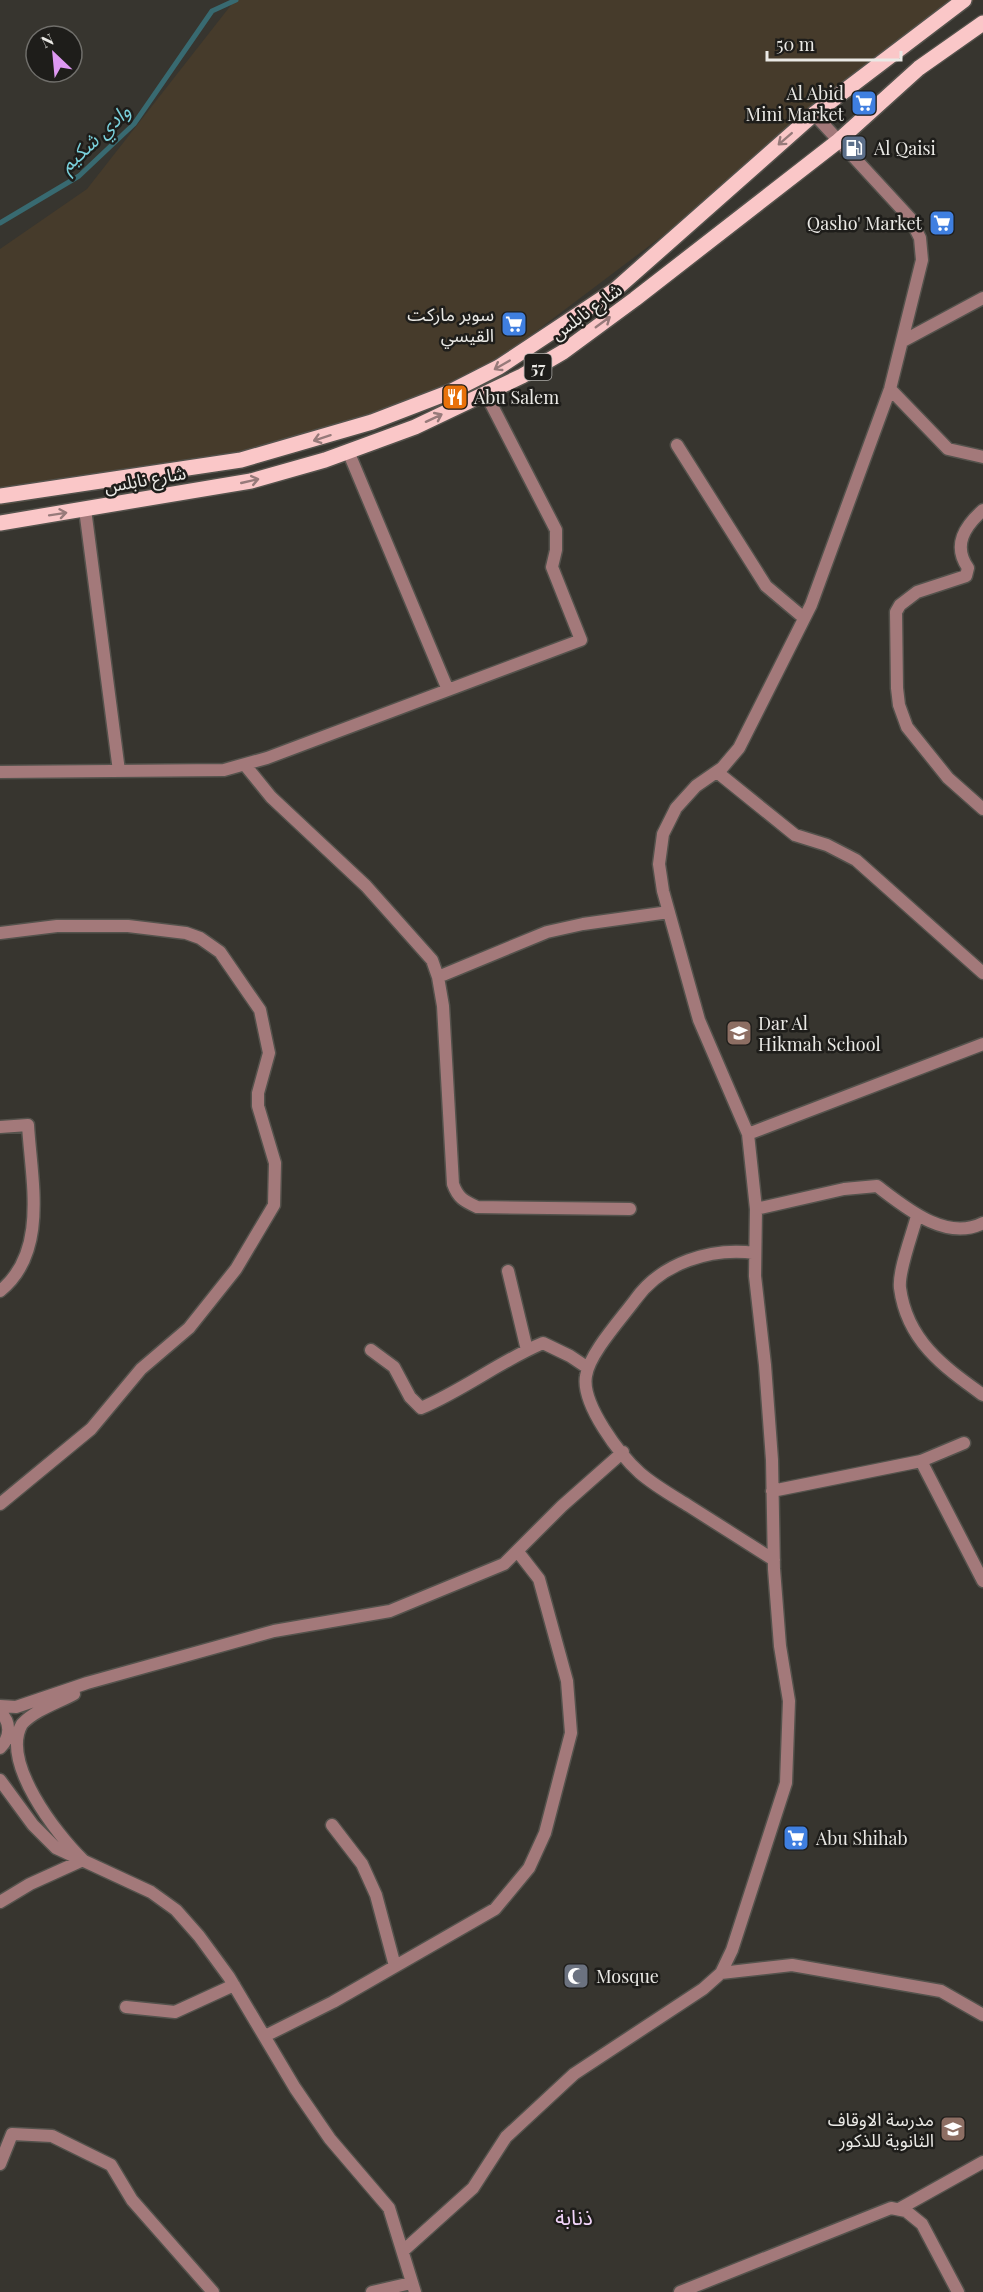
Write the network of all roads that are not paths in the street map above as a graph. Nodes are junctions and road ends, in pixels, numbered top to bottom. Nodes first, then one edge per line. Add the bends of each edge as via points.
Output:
1 (963, 0) edge
2 (983, 23) edge
3 (814, 114) junction
4 (837, 142) junction
5 (983, 298) edge
6 (903, 341) junction
7 (890, 389) junction
8 (486, 394) junction
9 (677, 445) dead end
10 (348, 451) junction
11 (983, 457) edge
12 (0, 496) edge
13 (85, 509) junction
14 (983, 510) edge
15 (0, 523) edge
16 (804, 618) junction
17 (448, 690) junction
18 (245, 765) junction
19 (119, 771) junction
20 (0, 772) edge
21 (717, 772) junction
22 (983, 809) edge
23 (669, 912) junction
24 (0, 933) edge
25 (983, 973) edge
26 (438, 977) junction
27 (983, 1044) edge
28 (0, 1126) edge
29 (748, 1134) junction
30 (630, 1209) dead end
31 (756, 1209) junction
32 (917, 1216) junction
33 (983, 1223) edge
34 (755, 1253) junction
35 (508, 1271) dead end
36 (0, 1291) edge
37 (371, 1350) dead end
38 (527, 1350) junction
39 (588, 1368) junction
40 (983, 1395) edge
41 (964, 1443) dead end
42 (623, 1452) junction
43 (921, 1461) junction
44 (772, 1491) junction
45 (0, 1504) edge
46 (518, 1552) junction
47 (774, 1560) junction
48 (983, 1581) edge
49 (111, 1676) junction
50 (0, 1706) edge
51 (0, 1712) edge
52 (0, 1748) edge
53 (0, 1780) edge
54 (332, 1825) dead end
55 (83, 1860) junction
56 (0, 1902) edge
57 (395, 1966) junction
58 (721, 1972) junction
59 (234, 1985) junction
60 (126, 2007) dead end
61 (983, 2015) edge
62 (265, 2036) junction
63 (6, 2136) edge
64 (983, 2162) edge
65 (0, 2164) edge
66 (899, 2209) junction
67 (402, 2250) junction
68 (413, 2287) edge
69 (213, 2292) edge
70 (372, 2292) edge
71 (680, 2292) edge
72 (957, 2292) edge

1 - 3 main road, شارع نابلس / 57
2 - 4 main road, شارع نابلس / 57 via 919,68
3 - 4 street
3 -> 12 main road, شارع نابلس / 57 via 615,290 509,361 450,392 362,425 241,460
4 - 6 street via 905,212 920,238 922,260
8 -> 4 main road, شارع نابلس / 57 via 563,352
5 - 6 street
6 - 7 street
7 - 11 street via 948,449
7 - 16 street
10 -> 8 main road, شارع نابلس / 57 via 415,427
8 - 17 street via 556,530 552,567 581,640
9 - 16 street via 766,586
13 -> 10 main road, شارع نابلس / 57 via 251,481
10 - 17 street
15 -> 13 main road, شارع نابلس / 57
13 - 19 street
14 - 22 street via 969,522 959,547 968,568 966,576 917,592 906,598 896,612 897,688 903,719 948,778
16 - 21 street via 739,748
17 - 18 street
18 - 19 street via 224,770
18 - 26 street via 271,797 366,886 432,960
19 - 20 street
21 - 23 street via 685,796 663,834 659,864
21 - 25 street via 795,835 856,860
23 - 26 street via 547,932
23 - 29 street via 699,1020
24 - 45 street via 57,926 128,926 186,933 220,952 260,1010 269,1053 258,1106 274,1163 274,1205 236,1269 189,1328 141,1369 91,1429
26 - 30 street via 456,1194 477,1207
27 - 29 street
28 - 36 street via 28,1125 34,1231 26,1257
29 - 31 street
31 - 32 street via 844,1189 877,1186
31 - 34 street
32 - 33 street via 970,1230
32 - 40 street via 900,1287 911,1325 936,1360
34 - 39 street via 712,1254 654,1277
34 - 44 street
35 - 38 street
37 - 38 street via 393,1367 410,1397 422,1408
38 - 39 street via 543,1343
39 - 42 street via 586,1388 592,1408
41 - 43 street
42 - 46 street
42 - 47 street via 648,1479
43 - 44 street
43 - 48 street
44 - 47 street
46 - 49 street via 504,1564 390,1611 274,1631
46 - 57 street via 539,1579 567,1681 571,1733 545,1833 528,1868 495,1909
47 - 58 street via 780,1646 789,1701 786,1783 732,1950
49 - 50 street via 16,1707
49 - 55 street via 33,1716 14,1736 14,1752 25,1789 41,1815
51 - 52 street via 9,1731
53 - 55 street via 43,1836 56,1848
54 - 57 street via 362,1863 376,1895
55 - 56 street
55 - 59 street via 151,1892 176,1910
57 - 62 street
58 - 61 street via 792,1965 941,1991
58 - 67 street via 703,1989 574,2074 506,2137 473,2188
59 - 60 street via 175,2012
59 - 62 street
62 - 67 street via 330,2139 389,2208
63 - 65 street
63 - 69 street via 52,2136 111,2165 132,2200
64 - 66 street
66 - 71 street via 870,2214
66 - 72 street via 922,2224
67 - 68 street
68 - 70 street

